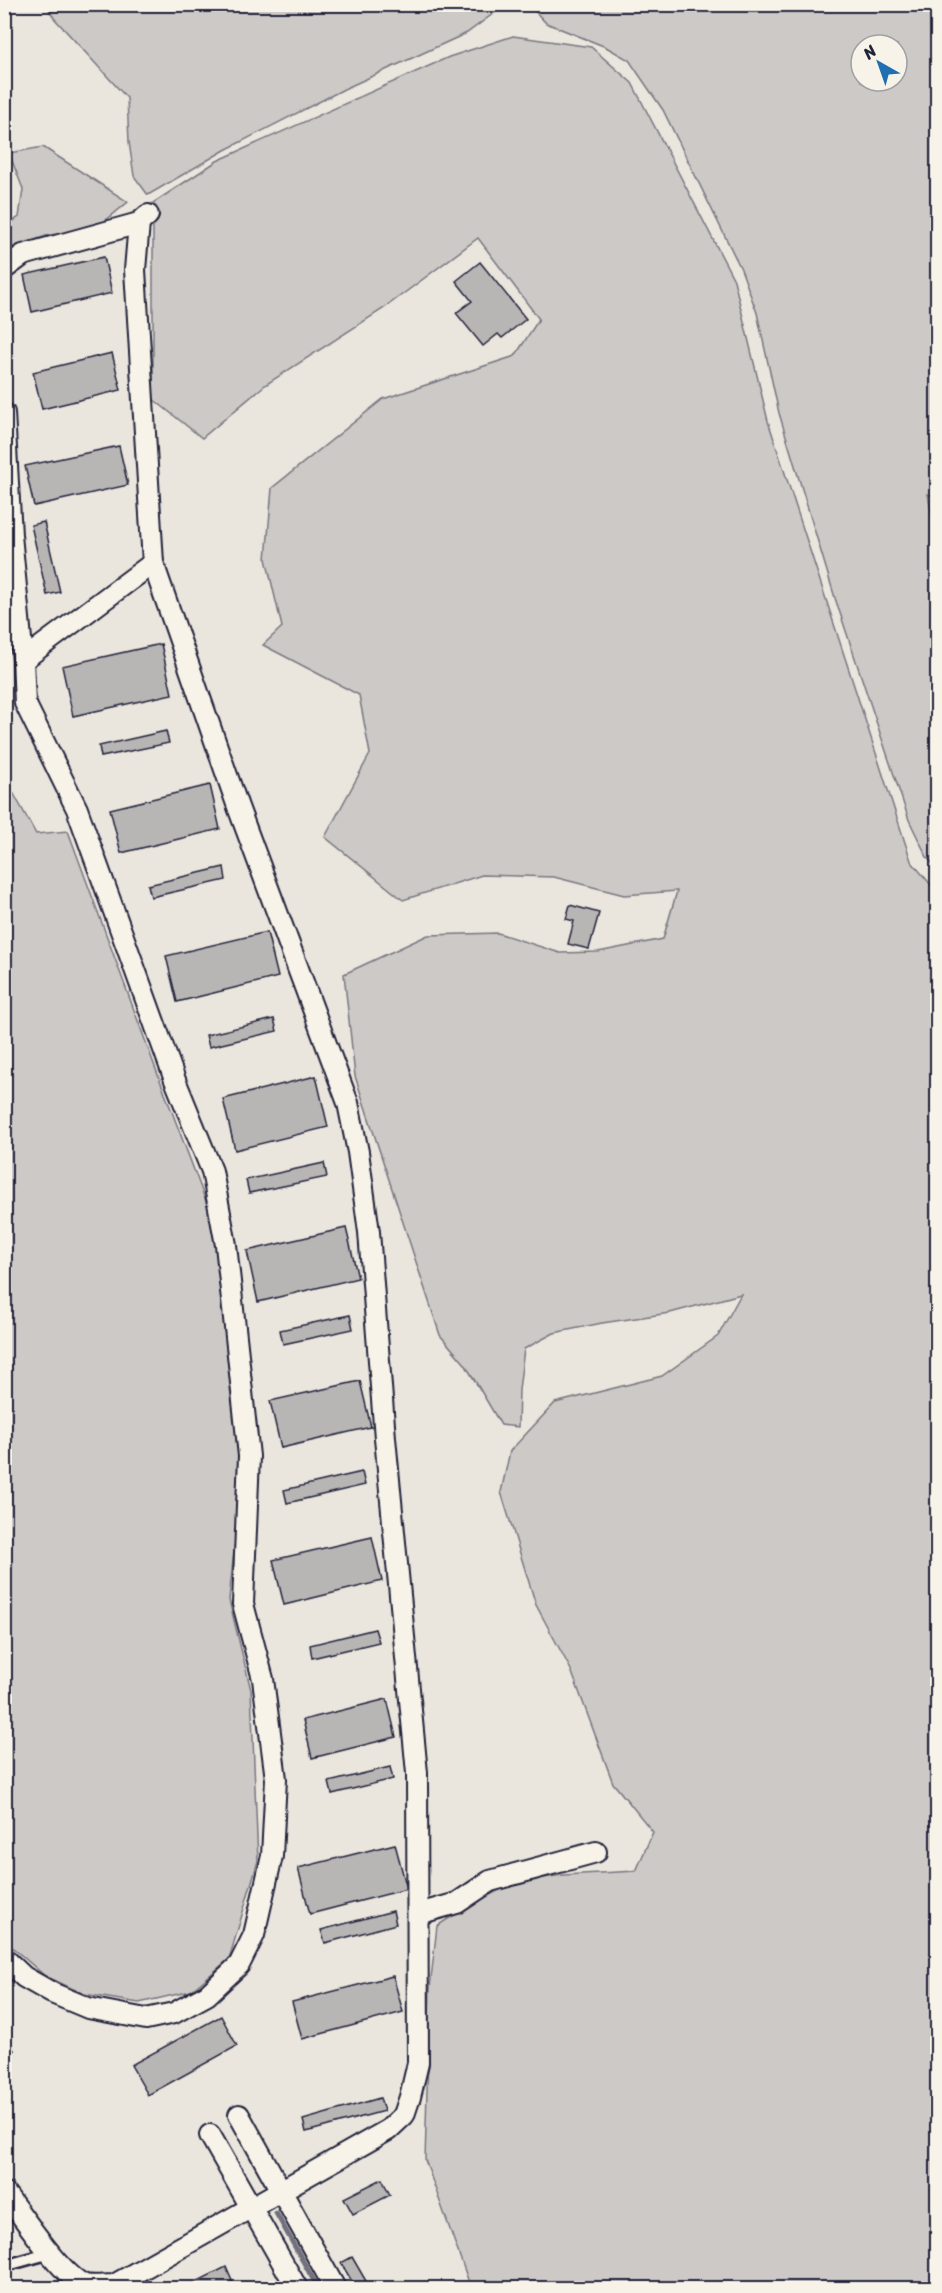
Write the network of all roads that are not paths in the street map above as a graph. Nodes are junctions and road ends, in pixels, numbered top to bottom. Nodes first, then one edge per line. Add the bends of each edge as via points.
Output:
1 (4, 269) edge
2 (4, 413) edge
3 (153, 563) junction
4 (23, 660) junction
5 (596, 1852) dead end
6 (418, 1914) junction
7 (4, 1958) edge
8 (239, 2115) dead end
9 (210, 2135) dead end
10 (280, 2190) junction
11 (4, 2192) edge
12 (251, 2206) junction
13 (51, 2253) junction
14 (4, 2266) edge
15 (297, 2289) edge
16 (335, 2289) edge

1 - 3 street via 23,255 143,219 135,270
2 - 4 street
3 - 4 street
3 - 6 street via 348,1103 358,1152 369,1232 417,1773
4 - 7 street via 25,703 77,808 212,1171 226,1245 249,1456 243,1604 263,1679 276,1779 272,1856 254,1935 239,1965 207,1995 174,2013 146,2019 88,2008 52,1993 24,1977
5 - 6 street via 490,1881 457,1903
6 - 10 street via 418,2063 404,2115 388,2130
8 - 10 street
9 - 12 street
10 - 12 street
10 - 16 street
11 - 13 street
12 - 13 street via 114,2284 86,2285 70,2275
12 - 15 street
13 - 14 lane

